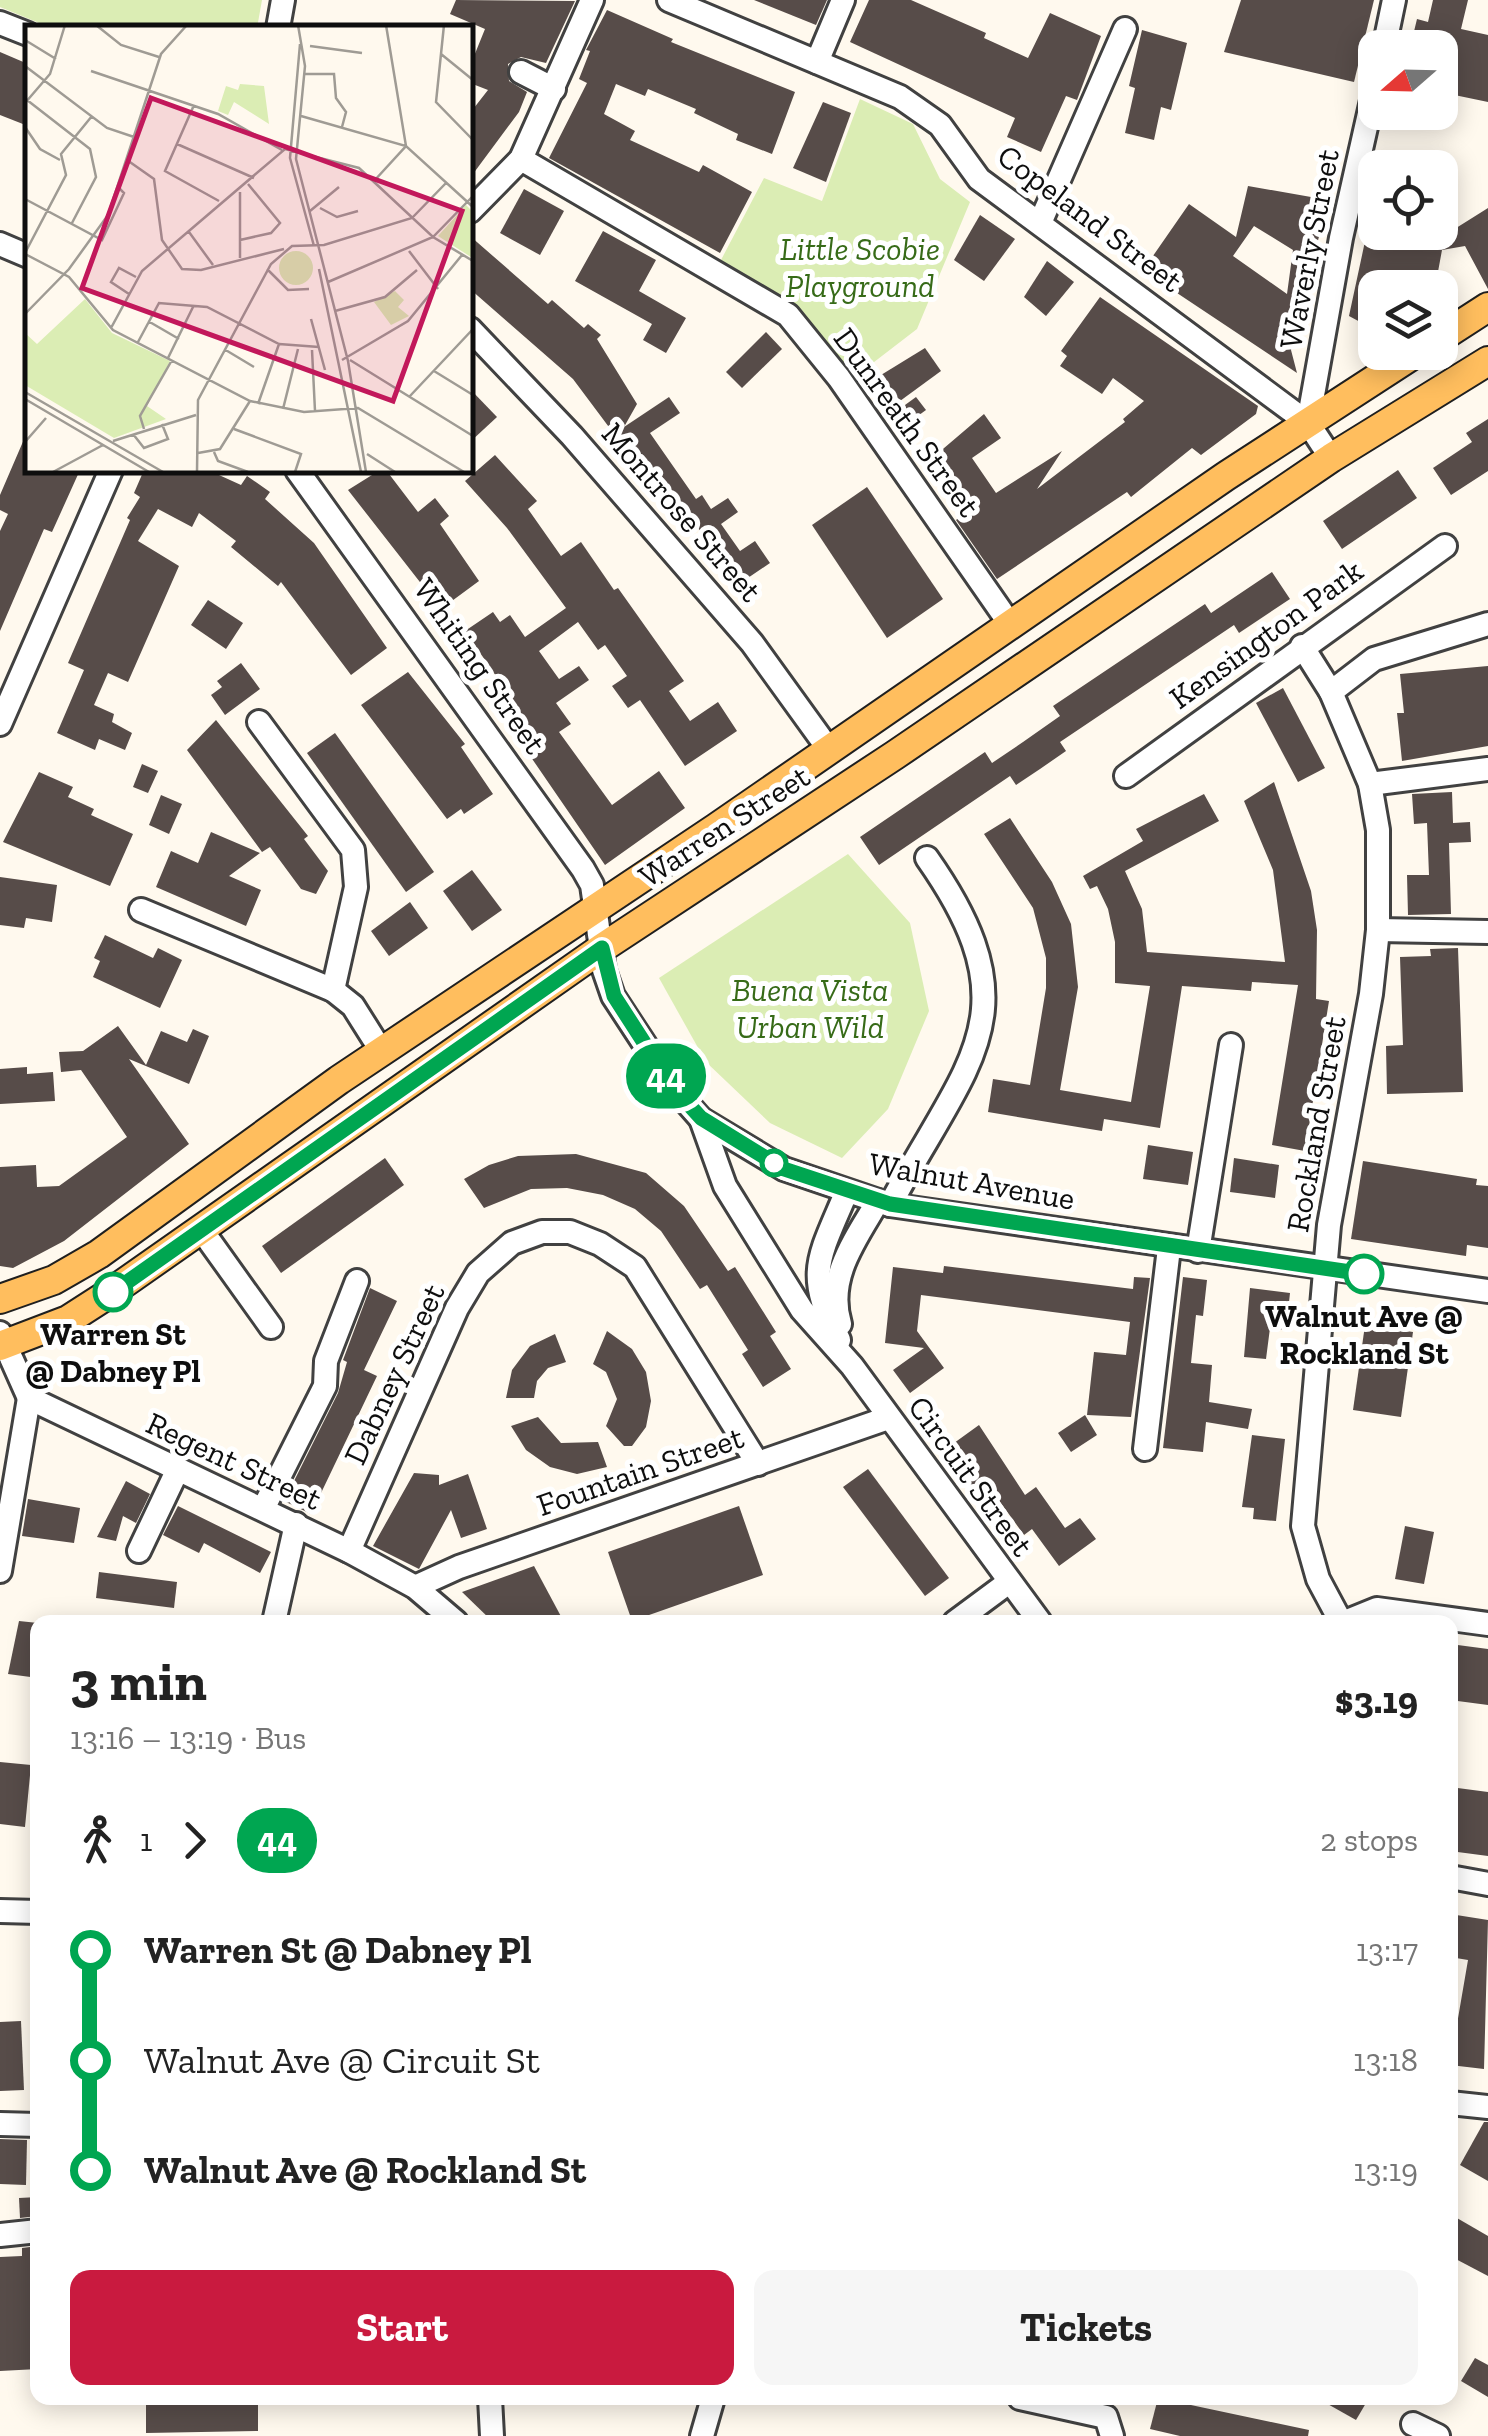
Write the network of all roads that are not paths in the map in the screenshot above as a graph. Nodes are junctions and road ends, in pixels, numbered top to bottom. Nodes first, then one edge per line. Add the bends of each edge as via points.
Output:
1 (283, 0) edge
2 (592, 0) edge
3 (669, 0) edge
4 (843, 0) edge
5 (1394, 0) edge
6 (0, 23) edge
7 (279, 25) edge
8 (1125, 29) dead end
9 (1388, 30) edge
10 (25, 33) edge
11 (817, 62) junction
12 (521, 72) dead end
13 (554, 89) junction
14 (1366, 130) edge
15 (522, 159) junction
16 (472, 209) edge
17 (1040, 222) junction
18 (0, 244) edge
19 (25, 255) edge
20 (1488, 307) edge
21 (1458, 326) edge
22 (472, 331) edge
23 (1488, 361) edge
24 (1389, 370) edge
25 (1308, 423) junction
26 (1331, 458) junction
27 (109, 472) edge
28 (298, 472) edge
29 (1445, 546) dead end
30 (1010, 624) junction
31 (1488, 624) edge
32 (1302, 646) junction
33 (7, 684) edge
34 (1330, 692) junction
35 (259, 722) dead end
36 (0, 724) edge
37 (830, 751) junction
38 (1488, 770) edge
39 (1126, 776) dead end
40 (1370, 784) junction
41 (927, 858) dead end
42 (596, 907) junction
43 (141, 910) dead end
44 (1378, 930) junction
45 (1488, 932) edge
46 (602, 948) junction
47 (333, 990) junction
48 (1230, 1045) dead end
49 (382, 1052) junction
50 (701, 1118) junction
51 (846, 1193) junction
52 (884, 1203) junction
53 (203, 1232) junction
54 (1169, 1248) junction
55 (1198, 1251) junction
56 (1326, 1270) junction
57 (358, 1281) dead end
58 (1488, 1291) edge
59 (0, 1300) edge
60 (271, 1327) dead end
61 (2, 1341) edge
62 (852, 1366) junction
63 (29, 1398) junction
64 (888, 1418) junction
65 (1145, 1450) dead end
66 (758, 1464) junction
67 (178, 1469) junction
68 (263, 1509) junction
69 (296, 1524) junction
70 (139, 1551) dead end
71 (349, 1552) junction
72 (0, 1572) edge
73 (1009, 1582) junction
74 (414, 1587) junction
75 (276, 1615) edge
76 (448, 1615) edge
77 (964, 1615) edge
78 (1035, 1615) edge
79 (1339, 1615) edge
80 (1363, 1615) edge
81 (1417, 1615) edge
82 (1458, 1620) edge
83 (1488, 1624) edge
84 (1458, 1878) edge
85 (1488, 1884) edge
86 (0, 1911) edge
87 (30, 1912) edge
88 (1458, 2104) edge
89 (1488, 2107) edge
90 (0, 2124) edge
91 (30, 2125) edge
92 (30, 2232) edge
93 (0, 2235) edge
94 (490, 2405) edge
95 (710, 2405) edge
96 (1053, 2405) edge
97 (1414, 2424) dead end
98 (492, 2436) edge
99 (702, 2436) edge
100 (1112, 2436) edge
101 (1438, 2436) edge

1 - 7 street
2 - 13 street
3 - 11 street, Copeland Street
4 - 11 street
5 - 9 street
6 - 10 street
8 - 17 street
11 - 17 street, Copeland Street via 900,97 940,124 978,179
12 - 13 street
13 - 15 street
14 - 25 street, Waverly Street
15 - 16 street
15 - 30 street, Dunreath Street via 788,315
17 - 25 street, Copeland Street
18 - 19 street
20 - 21 main road
22 - 37 street, Montrose Street via 752,643
23 - 26 main road, Warren Street
24 - 25 main road, Warren Street
25 - 26 street, Copeland Street
25 - 30 main road, Warren Street
26 - 46 main road, Warren Street
27 - 33 street
28 - 42 street, Whiting Street via 583,869
29 - 32 street, Kensington Park
30 - 37 main road, Warren Street
31 - 34 street via 1374,658
32 - 34 street, Rockland Street
32 - 39 street, Kensington Park
33 - 36 street
34 - 40 street, Rockland Street
35 - 47 street via 353,850 356,887
37 - 42 main road, Warren Street
38 - 40 street
40 - 44 street, Rockland Street via 1378,830
41 - 52 street, Circuit Street via 972,932 986,1003 980,1040
42 - 46 street, Walnut Avenue
42 - 49 main road, Warren Street
43 - 47 street
44 - 45 street
44 - 56 street, Rockland Street
46 - 50 street, Walnut Avenue via 614,996 672,1086
46 - 53 main road, Warren Street
47 - 49 street via 353,1006
48 - 55 street
49 - 59 main road, Warren Street via 99,1254
50 - 51 street, Walnut Avenue via 784,1169
50 - 62 street, Circuit Street via 725,1186 802,1310
51 - 52 street, Walnut Avenue
51 - 62 street, Circuit Street via 822,1254 818,1298
52 - 54 street, Walnut Avenue
52 - 62 street, Circuit Street via 837,1280 834,1305
53 - 60 street
53 - 61 main road, Warren Street via 68,1320
54 - 55 street, Walnut Avenue
54 - 65 street
55 - 56 street, Walnut Avenue
56 - 58 street, Walnut Avenue
56 - 79 street, Rockland Street via 1304,1526 1318,1579
57 - 68 street via 326,1362 325,1386
61 - 63 street
62 - 64 street, Circuit Street
63 - 67 street, Regent Street
63 - 72 street
64 - 66 street, Fountain Street
64 - 73 street, Circuit Street
66 - 71 street, Dabney Street via 635,1267 570,1232 542,1232 512,1243 478,1273
66 - 74 street, Fountain Street
67 - 68 street, Regent Street
67 - 70 street
68 - 69 street, Regent Street
69 - 71 street, Regent Street
69 - 75 street
71 - 74 street, Regent Street
73 - 77 street
73 - 78 street, Circuit Street
74 - 76 street, Regent Street
80 - 81 street
82 - 83 street
84 - 85 street
86 - 87 street
88 - 89 street
90 - 91 street
92 - 93 street
94 - 98 street
95 - 99 street
96 - 100 street via 1106,2416
97 - 101 street

